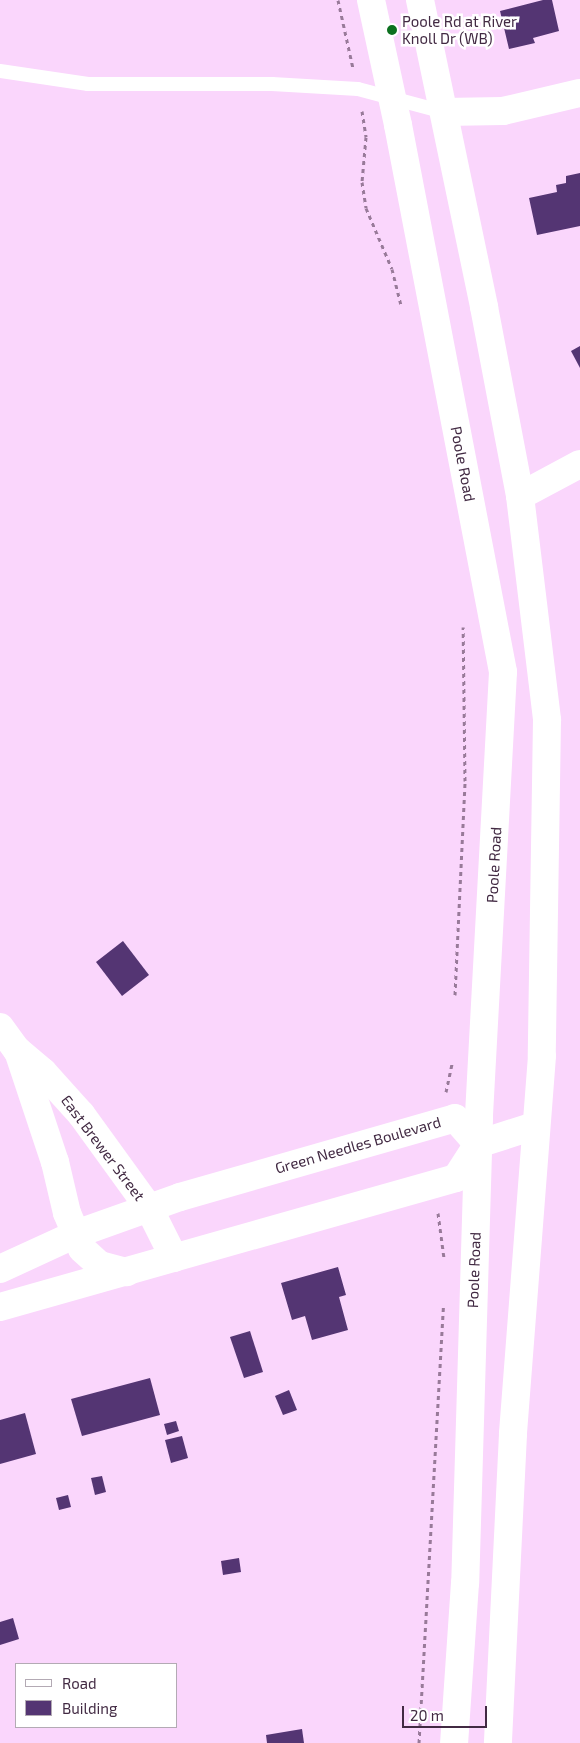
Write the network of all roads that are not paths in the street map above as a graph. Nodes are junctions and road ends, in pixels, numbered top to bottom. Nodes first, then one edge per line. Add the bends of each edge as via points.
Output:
1 (371, 0) edge
2 (420, 0) edge
3 (0, 71) edge
4 (580, 93) edge
5 (392, 100) junction
6 (444, 112) junction
7 (580, 464) edge
8 (520, 496) junction
9 (0, 1028) edge
10 (17, 1050) junction
11 (534, 1126) junction
12 (478, 1144) junction
13 (149, 1208) junction
14 (76, 1234) junction
15 (174, 1258) junction
16 (0, 1269) edge
17 (127, 1272) junction
18 (0, 1307) edge
19 (454, 1743) edge
20 (498, 1743) edge

1 - 5 main road, Poole Road
2 - 6 main road
3 - 5 lane via 88,84 272,84 358,89
4 - 6 main road via 502,111
5 - 6 lane
5 - 12 main road, Poole Road via 503,672
6 - 8 main road
7 - 8 main road
8 - 11 main road via 547,720 544,996
9 - 10 main road, East Brewer Street
10 - 13 main road, East Brewer Street via 43,1072 81,1114
10 - 14 main road, East Brewer Street
11 - 12 main road
11 - 20 main road via 513,1434
12 - 13 main road, Green Needles Boulevard via 456,1118
12 - 15 main road via 456,1178
12 - 19 main road, Poole Road via 465,1584
13 - 14 main road, Green Needles Boulevard
13 - 15 main road, East Brewer Street
14 - 16 main road, Green Needles Boulevard
14 - 17 main road, East Brewer Street via 82,1249 100,1265
15 - 17 main road
17 - 18 main road

